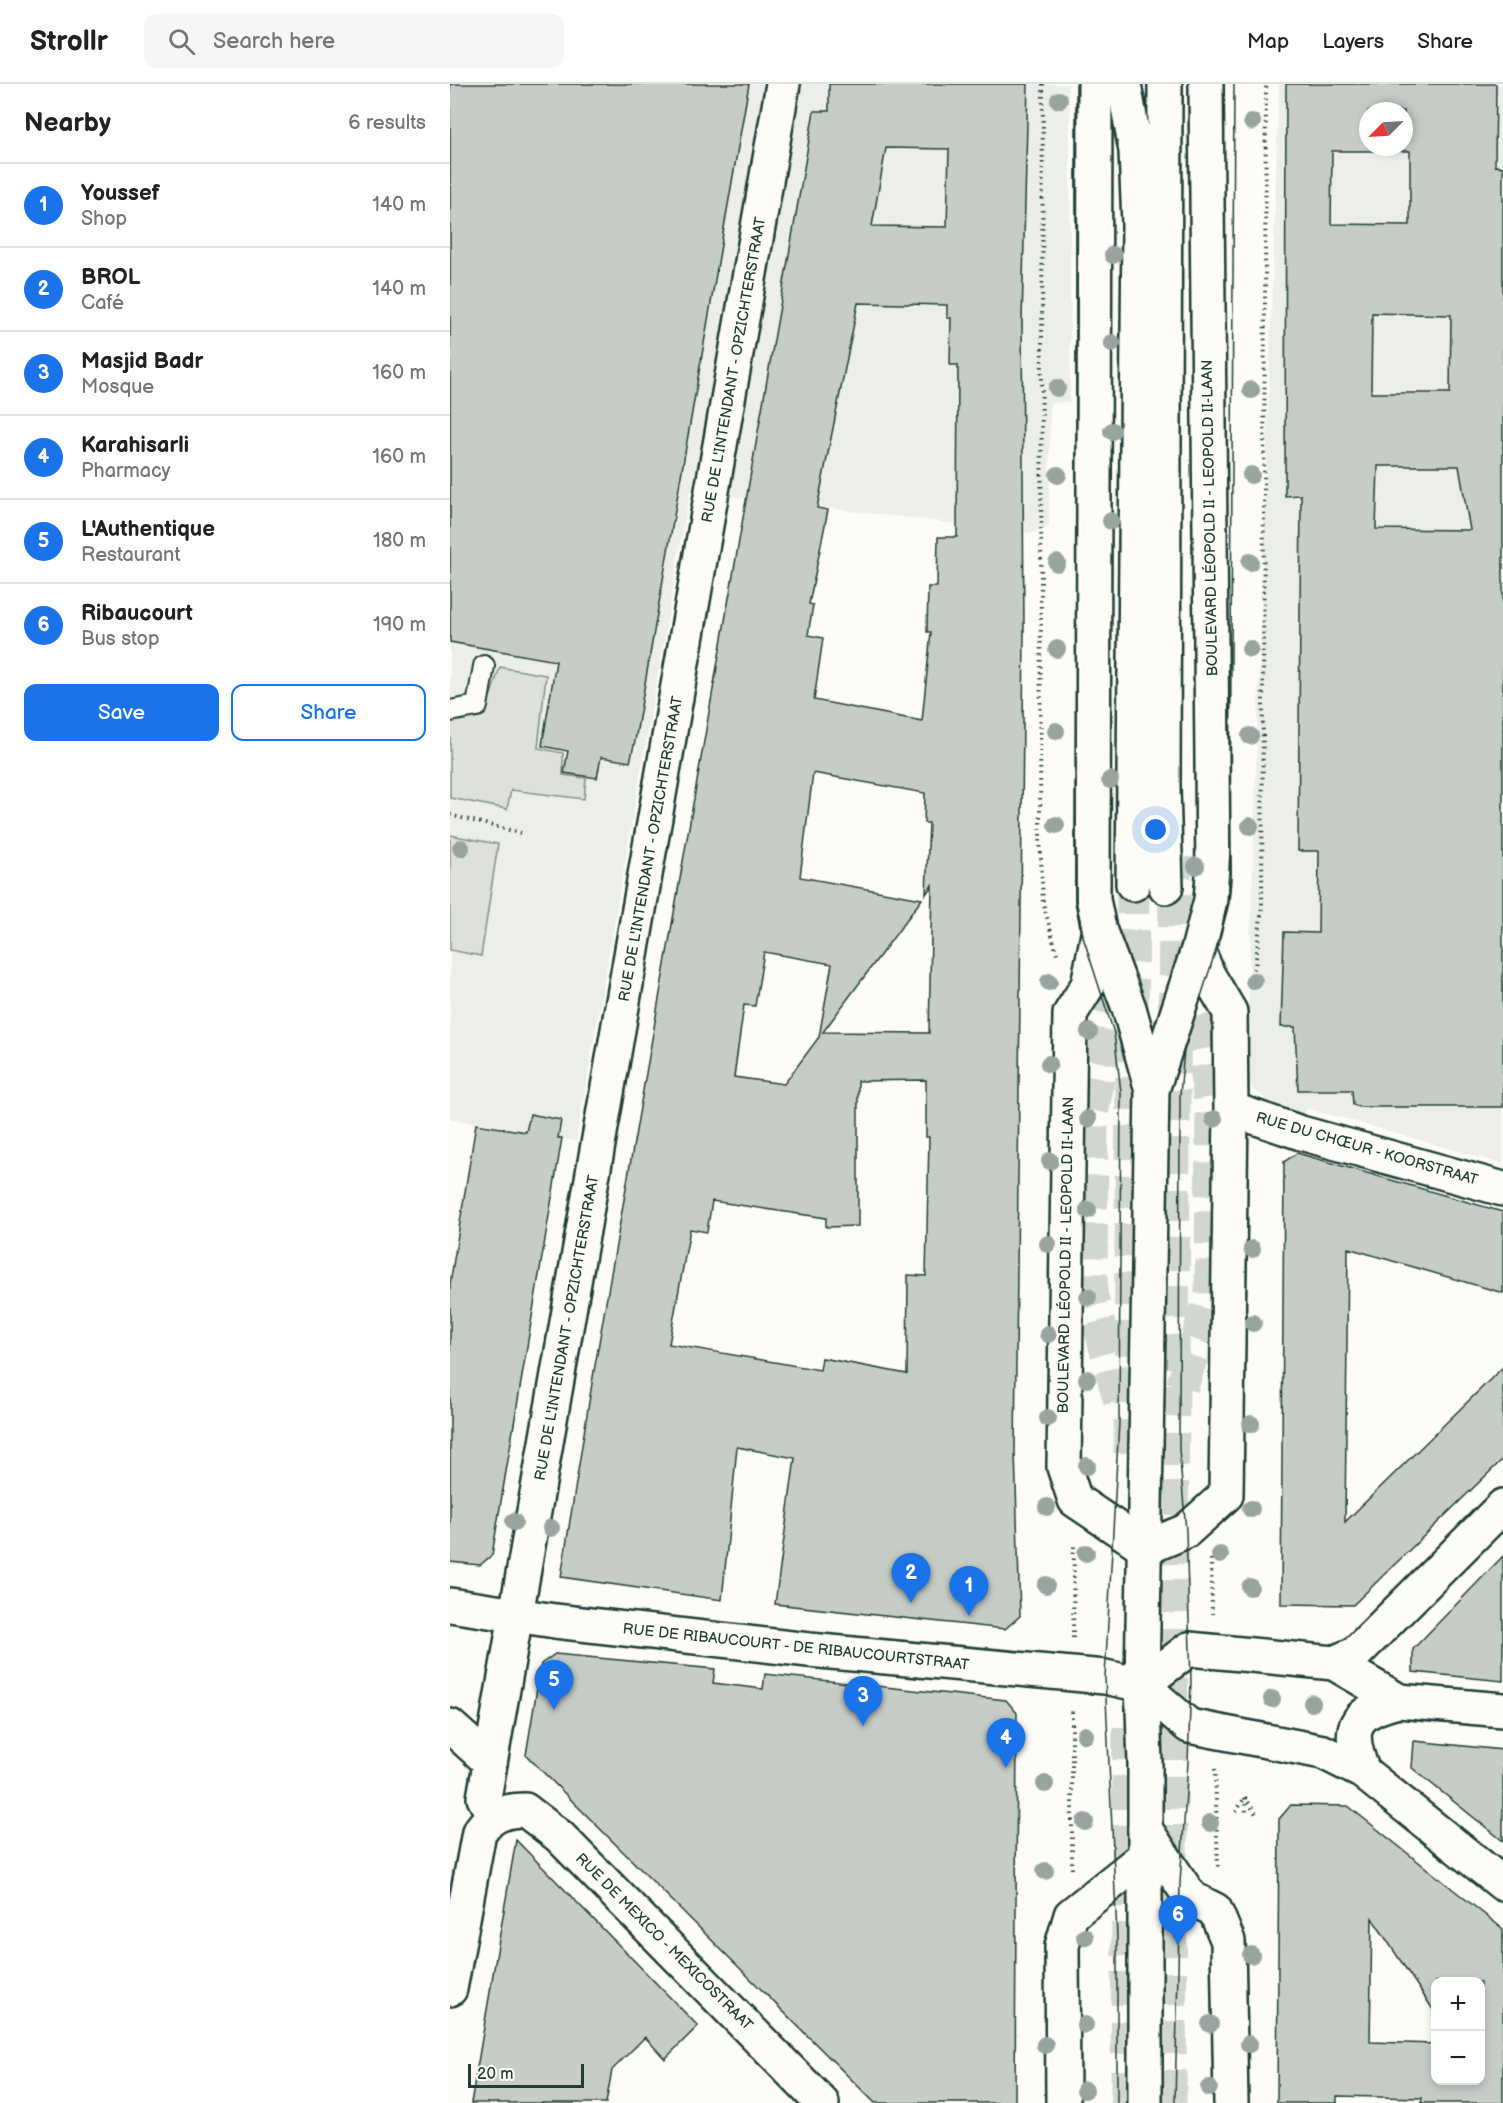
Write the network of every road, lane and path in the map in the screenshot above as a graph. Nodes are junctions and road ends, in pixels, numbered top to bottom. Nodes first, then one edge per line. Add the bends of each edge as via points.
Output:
1 (783, 84) edge
2 (1043, 84) edge
3 (1095, 84) edge
4 (1124, 84) edge
5 (1165, 84) edge
6 (1206, 84) edge
7 (1266, 84) edge
8 (484, 666) dead end
9 (450, 711) edge
10 (450, 815) edge
11 (521, 833) dead end
12 (1133, 884) tunnel mouth
13 (1166, 887) tunnel mouth
14 (1099, 929) junction
15 (1198, 950) junction
16 (1058, 957) dead end
17 (1230, 1012) junction
18 (1152, 1090) junction
19 (1231, 1109) junction
20 (1503, 1189) edge
21 (1503, 1506) edge
22 (1146, 1548) junction
23 (450, 1605) edge
24 (516, 1614) junction
25 (1334, 1663) junction
26 (1142, 1685) junction
27 (1400, 1701) junction
28 (1503, 1710) edge
29 (450, 1726) edge
30 (490, 1762) junction
31 (1363, 1773) junction
32 (1245, 1797) junction
33 (1236, 1812) dead end
34 (1246, 1812) dead end
35 (1256, 1814) dead end
36 (494, 1816) junction
37 (1145, 1842) junction
38 (1503, 1884) edge
39 (450, 1989) edge
40 (822, 2103) edge
41 (1064, 2103) edge
42 (1145, 2103) edge
43 (1231, 2103) edge

1 - 24 main road, RUE DE L'INTENDANT - OPZICHTERSTRAAT
2 - 16 path via 1040,836 1043,903
3 - 14 main road, BOULEVARD LÉOPOLD II - LEOPOLD II-LAAN via 1093,899
4 - 12 main road via 1136,151 1139,224
5 - 13 main road
6 - 15 main road, BOULEVARD LÉOPOLD II - LEOPOLD II-LAAN via 1213,876
7 - 17 path via 1262,907 1255,967
8 - 9 lane via 477,706
10 - 11 path
14 - 18 main road, BOULEVARD LÉOPOLD II - LEOPOLD II-LAAN via 1129,1008
14 - 22 main road, BOULEVARD LÉOPOLD II - LEOPOLD II-LAAN via 1088,985 1070,1014 1064,1467 1075,1500
15 - 17 main road
15 - 18 main road, BOULEVARD LÉOPOLD II - LEOPOLD II-LAAN
17 - 19 main road
18 - 22 main road, BOULEVARD LÉOPOLD II - LEOPOLD II-LAAN
19 - 20 main road, RUE DU CHŒUR - KOORSTRAAT via 1301,1133
19 - 22 main road via 1226,1495 1186,1531
21 - 25 main road via 1355,1654
22 - 26 main road, BOULEVARD LÉOPOLD II - LEOPOLD II-LAAN
23 - 24 main road, RUE DE RIBAUCOURT - DE RIBAUCOURTSTRAAT
24 - 26 main road, RUE DE RIBAUCOURT - DE RIBAUCOURTSTRAAT via 555,1622 809,1650 1072,1673
24 - 30 main road, RUE DE L'INTENDANT - OPZICHTERSTRAAT
25 - 26 main road via 1189,1649
25 - 27 main road
26 - 31 main road via 1189,1726 1323,1752
26 - 37 main road, BOULEVARD LÉOPOLD II - LEOPOLD II-LAAN
27 - 28 main road
27 - 31 main road via 1366,1711 1356,1723 1352,1736
29 - 30 main road
30 - 36 main road, RUE DE L'INTENDANT - OPZICHTERSTRAAT via 484,1798
31 - 38 main road
32 - 33 path
32 - 34 path
32 - 35 path
36 - 39 main road via 485,1822 475,1842
36 - 40 main road, RUE DE MEXICO - MEXICOSTRAAT via 525,1810 559,1836
37 - 41 main road via 1071,1915 1062,1946
37 - 42 main road, BOULEVARD LÉOPOLD II - LEOPOLD II-LAAN
37 - 43 main road via 1191,1898 1215,1910 1228,1941

